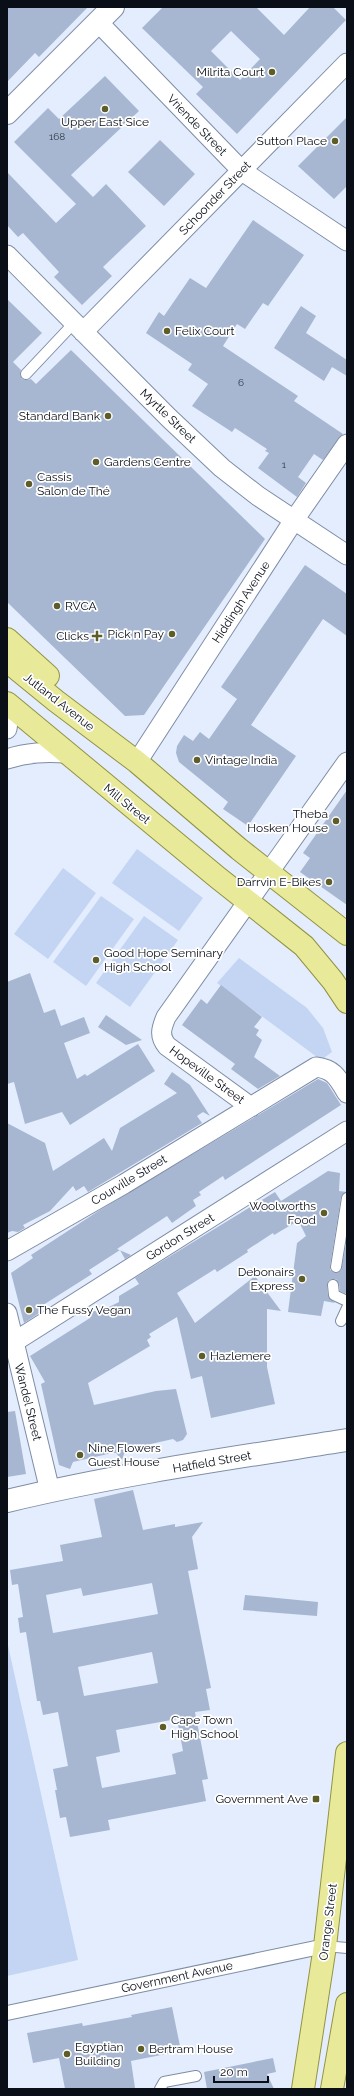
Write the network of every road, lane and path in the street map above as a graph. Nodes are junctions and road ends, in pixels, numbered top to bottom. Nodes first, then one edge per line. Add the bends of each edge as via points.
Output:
1 (113, 7) edge
2 (98, 22) junction
3 (347, 63) edge
4 (7, 113) edge
5 (242, 171) junction
6 (347, 241) edge
7 (7, 255) edge
8 (79, 328) junction
9 (26, 374) dead end
10 (347, 444) edge
11 (294, 520) junction
12 (347, 555) edge
13 (7, 639) edge
14 (7, 661) edge
15 (8, 704) edge
16 (7, 729) edge
17 (111, 742) junction
18 (67, 753) junction
19 (7, 759) edge
20 (137, 762) junction
21 (347, 762) edge
22 (269, 874) junction
23 (249, 902) junction
24 (347, 934) edge
25 (347, 1002) edge
26 (347, 1092) edge
27 (251, 1107) junction
28 (347, 1131) edge
29 (347, 1198) edge
30 (7, 1250) edge
31 (336, 1268) dead end
32 (333, 1285) dead end
33 (347, 1301) edge
34 (347, 1308) edge
35 (341, 1321) dead end
36 (9, 1327) edge
37 (347, 1440) edge
38 (50, 1491) junction
39 (7, 1501) edge
40 (347, 1753) edge
41 (344, 1806) edge
42 (325, 1946) junction
43 (347, 1948) edge
44 (347, 2004) edge
45 (7, 2013) edge
46 (196, 2076) dead end
47 (160, 2089) edge
48 (302, 2089) edge
49 (332, 2089) edge

1 - 2 street
2 - 4 street
2 - 5 street, Vriende Street
3 - 5 street, Schoonder Street
5 - 6 street, Vriende Street
5 - 8 street, Schoonder Street
7 - 8 street, Myrtle Street
8 - 9 lane
8 - 11 street, Myrtle Street via 222,468
10 - 11 street, Hiddingh Avenue
11 - 12 street, Myrtle Street
11 - 20 street, Hiddingh Avenue
13 - 17 main road via 66,692
14 - 17 main road, Jutland Avenue
15 - 16 street
15 - 18 main road, Mill Street
17 - 20 main road
18 - 19 street via 38,752
18 - 23 main road, Mill Street
20 - 22 main road
21 - 22 street, Hopeville Street
22 - 23 street, Hopeville Street
22 - 24 main road
23 - 25 main road, Mill Street via 304,946
23 - 27 street, Hopeville Street via 166,1017 160,1034 167,1046
26 - 27 street via 337,1076 327,1068 316,1067
27 - 30 street, Courville Street via 124,1184
28 - 36 street, Gordon Street
29 - 31 lane
32 - 33 lane via 334,1295
34 - 35 lane
36 - 38 street, Wandel Street
37 - 38 street, Hatfield Street
38 - 39 street, Hatfield Street
40 - 41 main road, Orange Street
41 - 42 main road, Orange Street
42 - 43 lane, Government Avenue
42 - 45 street, Government Avenue
42 - 48 main road, Orange Street
44 - 49 main road
46 - 47 lane via 164,2082

